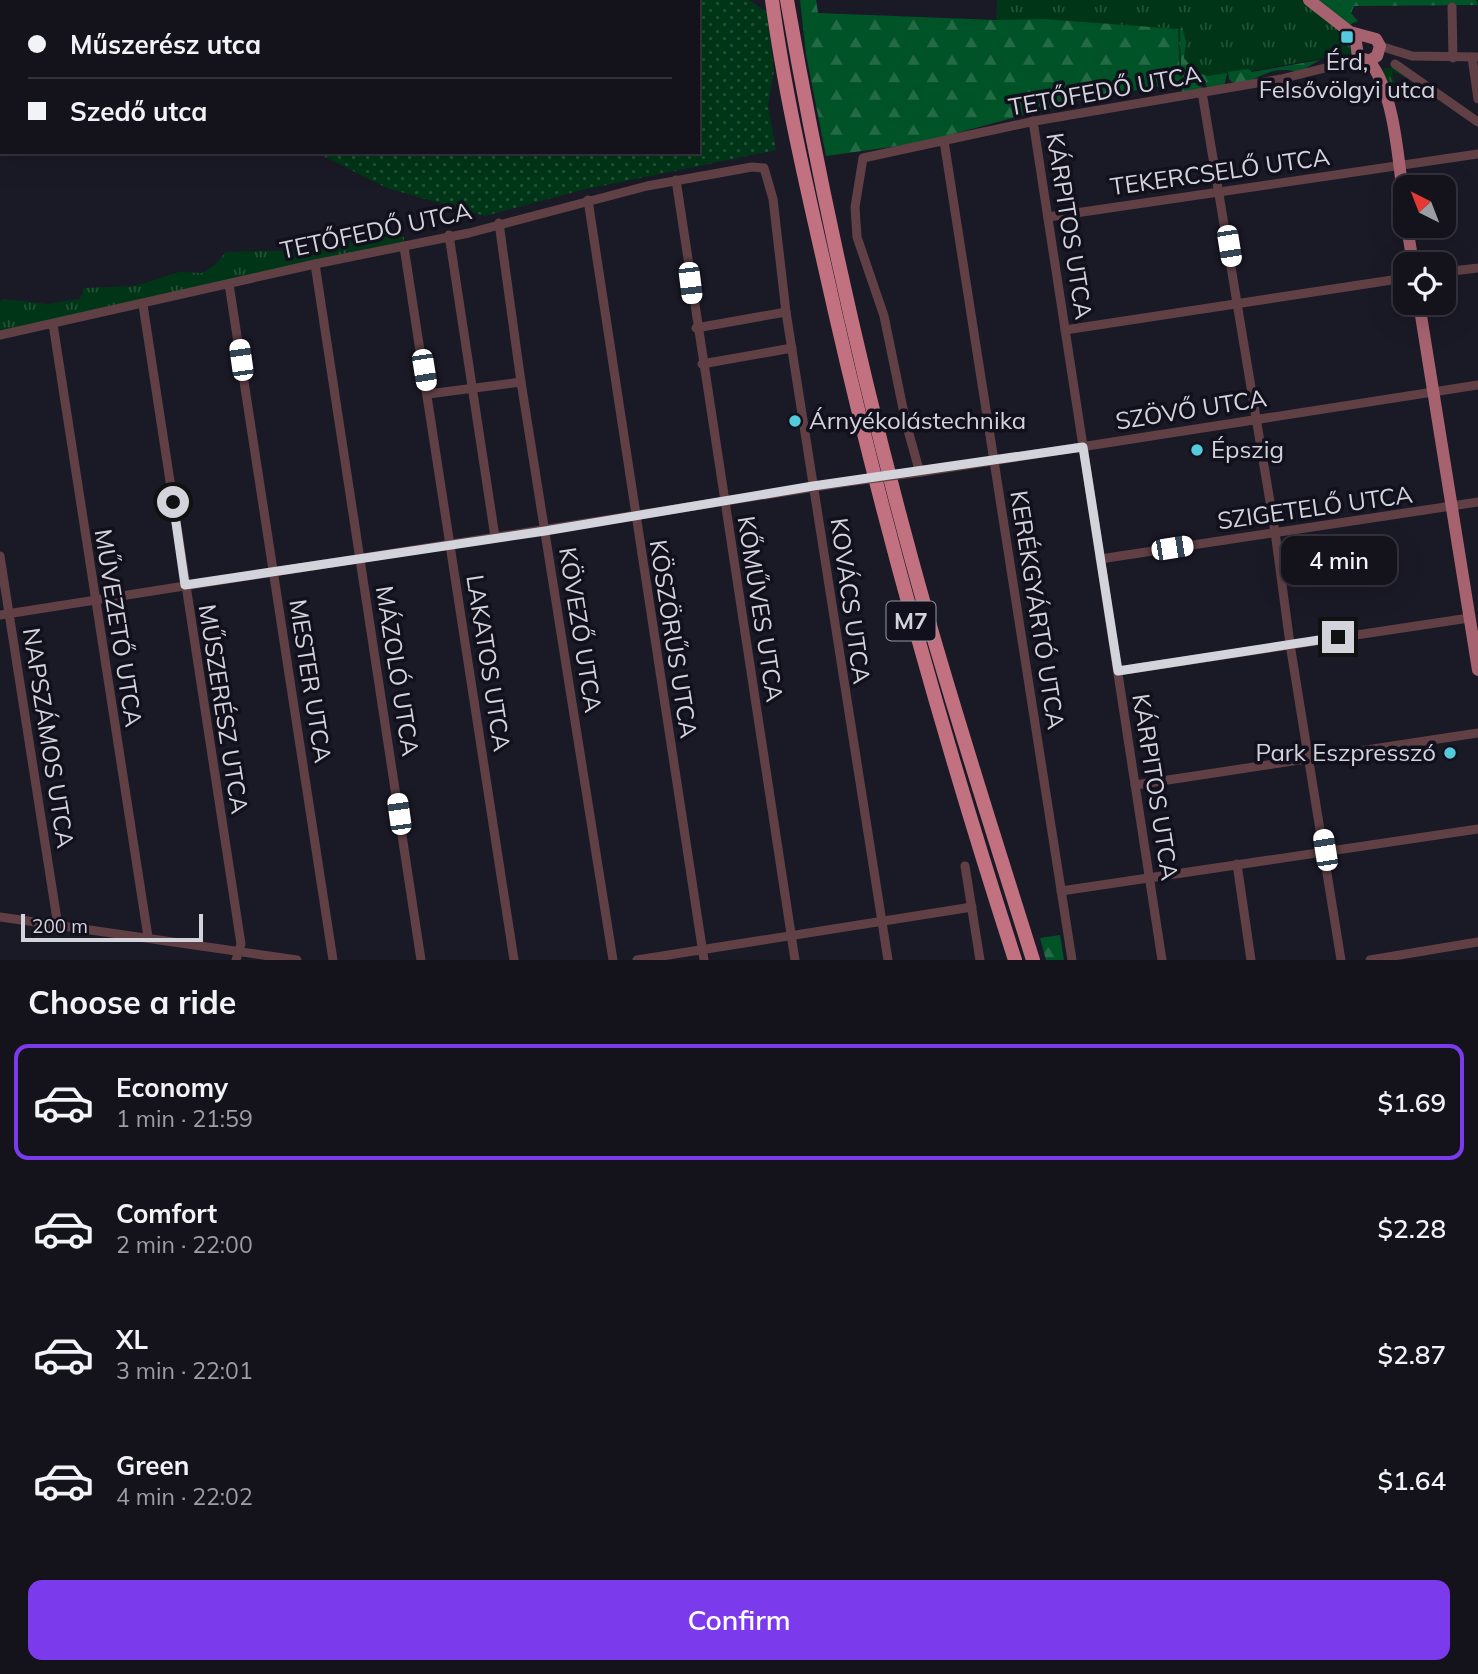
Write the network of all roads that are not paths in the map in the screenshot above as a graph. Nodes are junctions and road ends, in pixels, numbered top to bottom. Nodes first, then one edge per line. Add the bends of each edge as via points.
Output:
1 (772, 0) edge
2 (787, 0) edge
3 (1309, 0) edge
4 (1452, 7) dead end
5 (1365, 52) junction
6 (1475, 57) edge
7 (1453, 58) junction
8 (1395, 64) dead end
9 (1202, 92) junction
10 (1478, 99) edge
11 (1033, 121) junction
12 (1478, 122) edge
13 (944, 141) junction
14 (1478, 154) edge
15 (1398, 166) junction
16 (761, 167) joint
17 (1399, 175) edge
18 (676, 180) junction
19 (1219, 192) junction
20 (587, 200) junction
21 (1048, 217) junction
22 (499, 223) junction
23 (449, 235) junction
24 (404, 247) junction
25 (315, 264) junction
26 (1478, 268) edge
27 (1456, 271) edge
28 (1393, 280) edge
29 (229, 284) junction
30 (1238, 304) junction
31 (143, 305) junction
32 (786, 312) junction
33 (1421, 315) edge
34 (53, 324) junction
35 (696, 328) junction
36 (1065, 330) junction
37 (0, 335) edge
38 (792, 348) junction
39 (702, 364) junction
40 (521, 382) junction
41 (1478, 385) edge
42 (473, 387) junction
43 (1434, 393) junction
44 (428, 394) junction
45 (1256, 420) junction
46 (1083, 447) junction
47 (994, 461) junction
48 (921, 472) junction
49 (813, 486) junction
50 (723, 500) junction
51 (1478, 502) edge
52 (1452, 507) junction
53 (634, 515) junction
54 (545, 531) junction
55 (1275, 532) junction
56 (495, 537) junction
57 (449, 543) junction
58 (0, 556) edge
59 (360, 558) junction
60 (1100, 559) junction
61 (273, 572) junction
62 (185, 585) junction
63 (93, 600) junction
64 (4, 614) edge
65 (1469, 618) junction
66 (1290, 644) junction
67 (1478, 670) edge
68 (1118, 671) junction
69 (1478, 733) edge
70 (1310, 759) junction
71 (1135, 785) junction
72 (1478, 829) edge
73 (1325, 850) junction
74 (1237, 864) junction
75 (965, 866) dead end
76 (1150, 878) junction
77 (1061, 891) junction
78 (972, 907) junction
79 (0, 917) edge
80 (882, 922) junction
81 (58, 926) junction
82 (148, 937) junction
83 (792, 937) junction
84 (1478, 942) edge
85 (703, 949) junction
86 (238, 956) edge
87 (297, 960) edge
88 (333, 960) edge
89 (421, 960) edge
90 (514, 960) edge
91 (613, 960) edge
92 (637, 960) edge
93 (704, 960) edge
94 (796, 960) edge
95 (888, 960) edge
96 (980, 960) edge
97 (1015, 960) edge
98 (1033, 960) edge
99 (1072, 960) edge
100 (1162, 960) edge
101 (1251, 960) edge
102 (1341, 960) edge
103 (1370, 960) edge

1 - 97 highway, M7 via 821,250 900,579
2 - 98 highway, M7 via 835,244 905,532 965,747
3 - 5 main road
4 - 7 street
5 - 7 street
5 - 9 street, TETŐFEDŐ UTCA
5 - 15 main road via 1389,109
6 - 7 street
6 - 10 street
8 - 12 street
9 - 11 street, TETŐFEDŐ UTCA
9 - 19 street
11 - 13 street, TETŐFEDŐ UTCA
11 - 21 street, KÁRPITOS UTCA
13 - 47 street, KERÉKGYÁRTÓ UTCA
13 - 48 street, TETŐFEDŐ UTCA via 863,158 855,207 857,237 884,316
14 - 15 street, TEKERCSELŐ UTCA
15 - 17 main road
15 - 19 street, TEKERCSELŐ UTCA
16 - 18 street, TETŐFEDŐ UTCA
16 - 32 street, KOVÁCS UTCA via 768,175 773,199
18 - 20 street, TETŐFEDŐ UTCA
18 - 35 street, KŐMŰVES UTCA
19 - 21 street, TEKERCSELŐ UTCA
19 - 30 street
20 - 22 street, TETŐFEDŐ UTCA
20 - 53 street, KÖSZÖRŰS UTCA
21 - 36 street, KÁRPITOS UTCA
22 - 23 street, TETŐFEDŐ UTCA
22 - 40 street, KÖVEZŐ UTCA
23 - 24 street, TETŐFEDŐ UTCA
23 - 42 street
24 - 25 street, TETŐFEDŐ UTCA
24 - 44 street, LAKATOS UTCA
25 - 29 street, TETŐFEDŐ UTCA
25 - 59 street, MÁZOLÓ UTCA
26 - 27 street
28 - 30 street
29 - 31 street, TETŐFEDŐ UTCA
29 - 61 street, MESTER UTCA
30 - 36 street
30 - 45 street
31 - 34 street, TETŐFEDŐ UTCA
31 - 62 street, MŰSZERÉSZ UTCA
32 - 35 street
32 - 38 street, KOVÁCS UTCA
33 - 43 main road
34 - 37 street, TETŐFEDŐ UTCA
34 - 63 street, MŰVEZETŐ UTCA
35 - 39 street, KŐMŰVES UTCA
36 - 46 street, KÁRPITOS UTCA
38 - 39 street
38 - 49 street, KOVÁCS UTCA
39 - 50 street, KŐMŰVES UTCA
40 - 42 street
40 - 54 street, KÖVEZŐ UTCA
41 - 43 street, SZÖVŐ UTCA
42 - 44 street
42 - 56 street
43 - 45 street, SZÖVŐ UTCA
43 - 52 main road
44 - 57 street, LAKATOS UTCA
45 - 46 street, SZÖVŐ UTCA
45 - 55 street
46 - 47 street, SZÖVŐ UTCA
46 - 60 street, KÁRPITOS UTCA
47 - 48 street, SZÖVŐ UTCA
47 - 77 street, KERÉKGYÁRTÓ UTCA
48 - 49 street, SZÖVŐ UTCA, bridge
49 - 50 street, SZÖVŐ UTCA
49 - 80 street, KOVÁCS UTCA
50 - 53 street, SZÖVŐ UTCA
50 - 83 street, KŐMŰVES UTCA
51 - 52 street, SZIGETELŐ UTCA
52 - 55 street, SZIGETELŐ UTCA
52 - 65 main road
53 - 54 street, SZÖVŐ UTCA
53 - 85 street, KÖSZÖRŰS UTCA
54 - 56 street, SZÖVŐ UTCA
54 - 91 street, KÖVEZŐ UTCA
55 - 60 street, SZIGETELŐ UTCA
55 - 66 street
56 - 57 street, SZÖVŐ UTCA
57 - 59 street, SZÖVŐ UTCA
57 - 90 street, LAKATOS UTCA
58 - 64 street, NAPSZÁMOS UTCA
59 - 61 street, SZÖVŐ UTCA
59 - 89 street, MÁZOLÓ UTCA
60 - 68 street, KÁRPITOS UTCA
61 - 62 street, SZÖVŐ UTCA
61 - 88 street, MESTER UTCA
62 - 63 street, SZÖVŐ UTCA
62 - 86 street, MŰSZERÉSZ UTCA
63 - 64 street, SZÖVŐ UTCA
63 - 82 street, MŰVEZETŐ UTCA
64 - 81 street, NAPSZÁMOS UTCA
65 - 66 street
65 - 67 main road
66 - 68 street
66 - 70 street
68 - 71 street, KÁRPITOS UTCA
69 - 70 street
70 - 71 street
70 - 73 street
71 - 76 street, KÁRPITOS UTCA
72 - 73 street
73 - 74 street
73 - 102 street
74 - 76 street
74 - 101 street
75 - 78 street
76 - 77 street
76 - 100 street, KÁRPITOS UTCA
77 - 99 street, KERÉKGYÁRTÓ UTCA
78 - 80 street
78 - 96 street
79 - 81 street
80 - 83 street
80 - 95 street, KOVÁCS UTCA
81 - 82 street
82 - 86 street
83 - 85 street
83 - 94 street, KŐMŰVES UTCA
84 - 103 street
85 - 92 street
85 - 93 street, KÖSZÖRŰS UTCA
86 - 87 street

